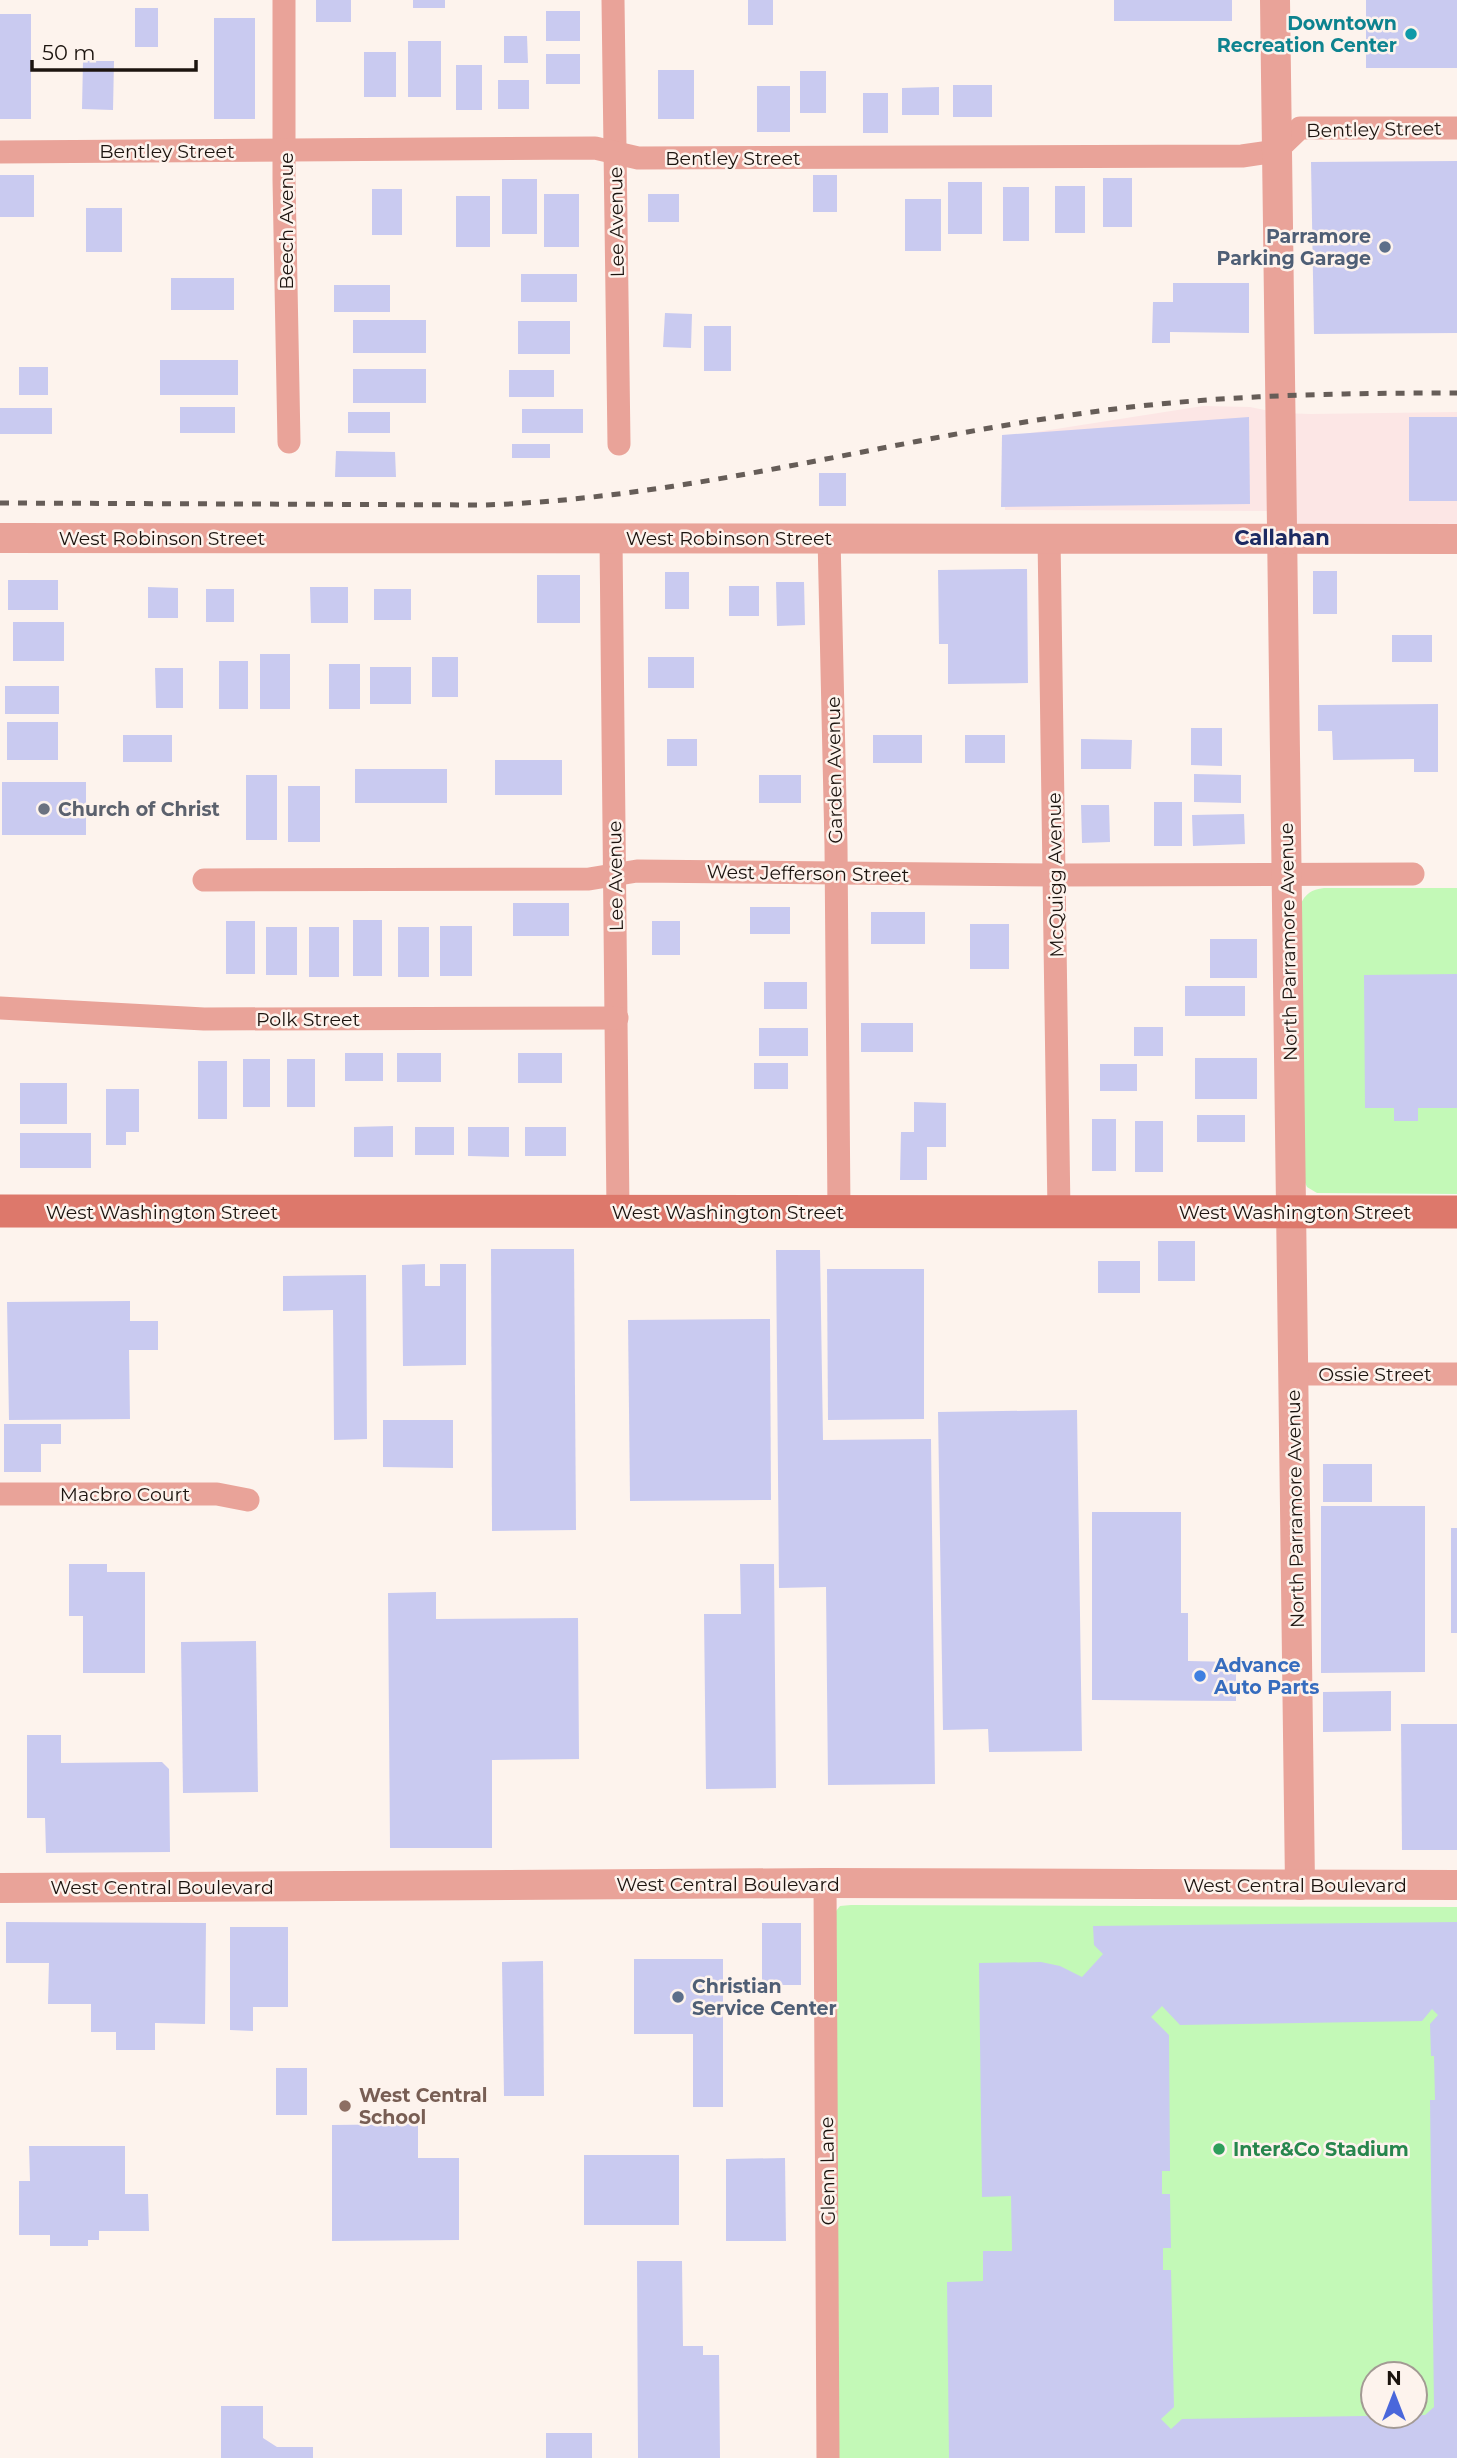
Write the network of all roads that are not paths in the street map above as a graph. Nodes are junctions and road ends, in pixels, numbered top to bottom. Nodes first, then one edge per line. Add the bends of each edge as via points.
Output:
1 (284, 0) edge
2 (613, 0) edge
3 (1275, 0) edge
4 (1457, 128) edge
5 (285, 150) junction
6 (1276, 150) junction
7 (0, 152) edge
8 (615, 153) junction
9 (289, 442) dead end
10 (619, 444) dead end
11 (830, 537) junction
12 (1049, 537) junction
13 (0, 538) edge
14 (611, 539) junction
15 (1283, 539) junction
16 (1457, 539) edge
17 (836, 874) junction
18 (1413, 874) dead end
19 (615, 875) junction
20 (1055, 875) junction
21 (1287, 875) junction
22 (204, 880) dead end
23 (0, 1008) edge
24 (617, 1018) junction
25 (0, 1210) edge
26 (618, 1212) junction
27 (1059, 1212) junction
28 (1457, 1212) edge
29 (839, 1213) junction
30 (1290, 1213) junction
31 (1293, 1374) junction
32 (1457, 1374) edge
33 (0, 1494) edge
34 (248, 1500) dead end
35 (825, 1883) junction
36 (1300, 1885) junction
37 (1457, 1885) edge
38 (0, 1888) edge
39 (828, 2458) edge

1 - 5 street, Beech Avenue
2 - 8 street, Lee Avenue
3 - 6 street, North Parramore Avenue
4 - 6 street, Bentley Street via 1300,128
5 - 7 street, Bentley Street
5 - 8 street, Bentley Street via 595,148
5 - 9 street, Beech Avenue
6 - 8 street, Bentley Street via 1241,156 638,159
6 - 15 street, North Parramore Avenue
8 - 10 street, Lee Avenue
11 - 12 street, West Robinson Street
11 - 14 street, West Robinson Street
11 - 17 street, Garden Avenue
12 - 15 street, West Robinson Street
12 - 20 street, McQuigg Avenue
13 - 14 street, West Robinson Street
14 - 19 street, Lee Avenue
15 - 16 street, West Robinson Street
15 - 21 street, North Parramore Avenue
17 - 19 street, West Jefferson Street via 637,871
17 - 20 street, West Jefferson Street
17 - 29 street, Garden Avenue
18 - 21 street, West Jefferson Street
19 - 22 street, West Jefferson Street via 589,879
19 - 24 street, Lee Avenue
20 - 21 street, West Jefferson Street
20 - 27 street, McQuigg Avenue
21 - 30 street, North Parramore Avenue
23 - 24 street, Polk Street via 204,1019
24 - 26 street, Lee Avenue
25 - 26 main road, West Washington Street
26 - 29 main road, West Washington Street
27 - 29 main road, West Washington Street
27 - 30 main road, West Washington Street
28 - 30 main road, West Washington Street
30 - 31 street, North Parramore Avenue
31 - 32 street, Ossie Street
31 - 36 street, North Parramore Avenue
33 - 34 street, Macbro Court via 217,1494
35 - 36 street, West Central Boulevard
35 - 38 street, West Central Boulevard
35 - 39 street, Glenn Lane
36 - 37 street, West Central Boulevard

